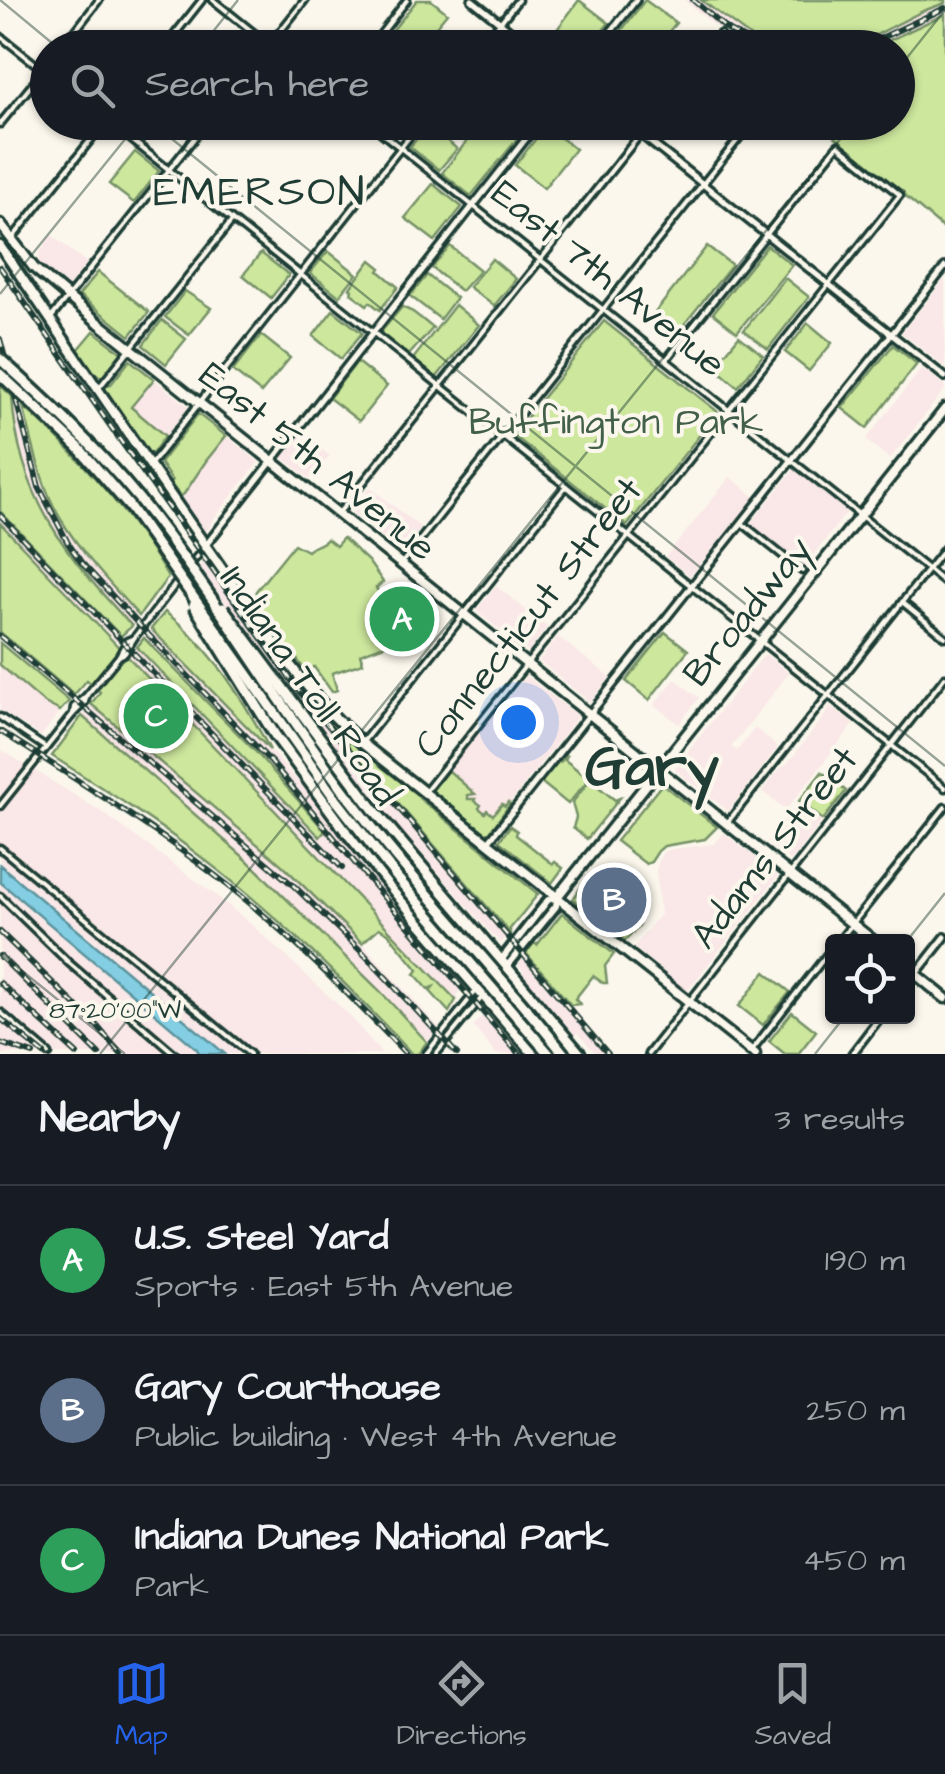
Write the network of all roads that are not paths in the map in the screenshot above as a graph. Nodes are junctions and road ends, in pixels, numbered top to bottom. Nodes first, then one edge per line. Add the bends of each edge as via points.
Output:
1 (100, 0) edge
2 (202, 0) edge
3 (213, 0) edge
4 (305, 0) edge
5 (407, 0) edge
6 (472, 0) edge
7 (518, 0) edge
8 (636, 0) edge
9 (500, 22) junction
10 (76, 30) edge
11 (178, 30) edge
12 (250, 30) edge
13 (282, 30) edge
14 (384, 30) edge
15 (494, 30) edge
16 (510, 30) edge
17 (612, 30) edge
18 (0, 36) edge
19 (30, 58) edge
20 (30, 89) edge
21 (0, 124) edge
22 (92, 140) edge
23 (130, 140) edge
24 (193, 140) edge
25 (390, 140) edge
26 (406, 140) edge
27 (525, 140) edge
28 (635, 140) edge
29 (648, 140) edge
30 (738, 140) edge
31 (400, 148) junction
32 (169, 170) junction
33 (703, 184) junction
34 (472, 206) junction
35 (232, 221) junction
36 (0, 224) edge
37 (766, 234) junction
38 (11, 240) junction
39 (0, 246) edge
40 (540, 260) junction
41 (945, 268) edge
42 (300, 274) junction
43 (829, 284) junction
44 (68, 298) junction
45 (603, 310) junction
46 (50, 319) junction
47 (372, 332) junction
48 (892, 334) junction
49 (130, 348) junction
50 (0, 359) edge
51 (666, 360) junction
52 (0, 374) edge
53 (945, 377) edge
54 (440, 386) junction
55 (98, 389) junction
56 (198, 402) junction
57 (945, 409) edge
58 (729, 410) junction
59 (503, 436) junction
60 (271, 460) junction
61 (792, 460) junction
62 (150, 465) junction
63 (566, 486) junction
64 (338, 514) junction
65 (860, 516) junction
66 (742, 523) junction
67 (628, 536) junction
68 (206, 545) junction
69 (945, 548) edge
70 (181, 557) junction
71 (401, 564) junction
72 (174, 567) junction
73 (928, 570) junction
74 (802, 571) dead end
75 (945, 583) edge
76 (692, 586) junction
77 (902, 602) junction
78 (465, 614) junction
79 (945, 637) edge
80 (760, 641) junction
81 (527, 664) junction
82 (945, 677) edge
83 (829, 695) junction
84 (590, 714) junction
85 (0, 717) edge
86 (362, 742) junction
87 (892, 746) junction
88 (46, 748) junction
89 (658, 769) junction
90 (945, 788) edge
91 (425, 792) junction
92 (0, 806) edge
93 (945, 806) edge
94 (727, 824) junction
95 (488, 842) junction
96 (0, 848) edge
97 (790, 874) junction
98 (0, 896) edge
99 (557, 896) junction
100 (852, 923) junction
101 (844, 934) edge
102 (865, 934) edge
103 (945, 937) edge
104 (825, 957) edge
105 (504, 964) junction
106 (915, 967) edge
107 (915, 974) edge
108 (481, 993) junction
109 (945, 998) edge
110 (689, 1001) junction
111 (0, 1012) edge
112 (876, 1024) edge
113 (752, 1053) edge
114 (49, 1054) edge
115 (175, 1054) edge
116 (250, 1054) edge
117 (426, 1054) edge
118 (436, 1054) edge
119 (534, 1054) edge
120 (549, 1054) edge
121 (564, 1054) edge
122 (580, 1054) edge
123 (648, 1054) edge
124 (852, 1054) edge

1 - 10 street
2 - 11 street
3 - 12 street
4 - 13 street
5 - 14 street
6 - 9 street
7 - 9 street
8 - 17 street
9 - 15 street
9 - 16 street
18 - 19 street
20 - 21 street
22 - 38 street
23 - 32 street
24 - 32 street
25 - 31 street, East 7th Avenue
26 - 31 street
27 - 34 street
28 - 40 street
29 - 33 street
30 - 33 street
31 - 34 street, East 7th Avenue
31 - 42 street
32 - 35 street
32 - 44 street
33 - 37 street
33 - 45 street
34 - 40 street, East 7th Avenue
34 - 47 street
35 - 42 street
35 - 49 street
36 - 38 main road, East 5th Avenue
37 - 43 street
37 - 43 street, Connecticut Street via 838,145 900,196
37 - 51 street
38 - 44 main road, East 5th Avenue
39 - 46 main road
40 - 45 street, East 7th Avenue
40 - 54 street
41 - 48 street
42 - 47 street
42 - 56 street
43 - 48 street
43 - 58 street, Connecticut Street
44 - 46 street
44 - 49 main road, East 5th Avenue
45 - 51 street, East 7th Avenue
45 - 59 street
46 - 55 main road
47 - 54 street
47 - 60 street
48 - 53 street
48 - 61 street
49 - 55 street
49 - 56 main road, East 5th Avenue
50 - 70 highway, Indiana Toll Road, bridge via 86,439
51 - 58 street, East 7th Avenue
52 - 72 highway, Indiana Toll Road, bridge via 107,479
54 - 59 street
54 - 64 street
55 - 62 main road
56 - 60 main road, East 5th Avenue
56 - 62 street
57 - 65 main road, Broadway
58 - 61 street, East 7th Avenue
58 - 67 street, Connecticut Street
59 - 63 street
59 - 71 street
60 - 64 main road, East 5th Avenue
60 - 68 street
61 - 65 street, East 7th Avenue
61 - 66 street
62 - 68 main road
63 - 67 street
63 - 78 street
64 - 71 main road, East 5th Avenue
65 - 73 street, East 7th Avenue
65 - 80 main road, Broadway
66 - 74 street
66 - 76 street
67 - 76 street
67 - 81 street, Connecticut Street
68 - 86 main road via 301,680
68 - 88 street
69 - 73 street
70 - 105 highway, bridge via 374,810
70 - 121 highway, Indiana Toll Road, bridge via 376,834
71 - 78 main road, East 5th Avenue
72 - 108 highway, bridge via 275,734
72 - 120 highway, Indiana Toll Road, bridge via 368,840
73 - 75 street, East 7th Avenue
73 - 77 street
76 - 80 street
76 - 84 street
77 - 79 street
77 - 83 street
78 - 81 main road, East 5th Avenue
78 - 86 street
80 - 83 street
80 - 89 main road, Broadway
81 - 84 main road, East 5th Avenue
81 - 91 street, Connecticut Street
82 - 87 street, Adams Street
83 - 87 street
83 - 94 street
84 - 89 main road, East 5th Avenue
84 - 95 street
85 - 88 street
86 - 91 main road
87 - 90 street
87 - 97 street, Adams Street
88 - 92 street
89 - 94 main road, East 5th Avenue
89 - 99 main road, Broadway
91 - 95 main road
93 - 100 street
94 - 97 main road, East 5th Avenue
95 - 99 main road
96 - 116 street
97 - 100 main road, East 5th Avenue
97 - 110 street, Adams Street
98 - 115 street
99 - 105 main road, Broadway via 556,906
99 - 110 main road
100 - 101 street
100 - 102 main road, East 5th Avenue
103 - 106 street
104 - 113 street
105 - 108 main road, Broadway
105 - 122 highway
107 - 109 main road
108 - 117 street, Broadway
108 - 118 street, Broadway
108 - 119 highway
110 - 113 main road
110 - 123 street, Adams Street
111 - 114 street
112 - 124 street

